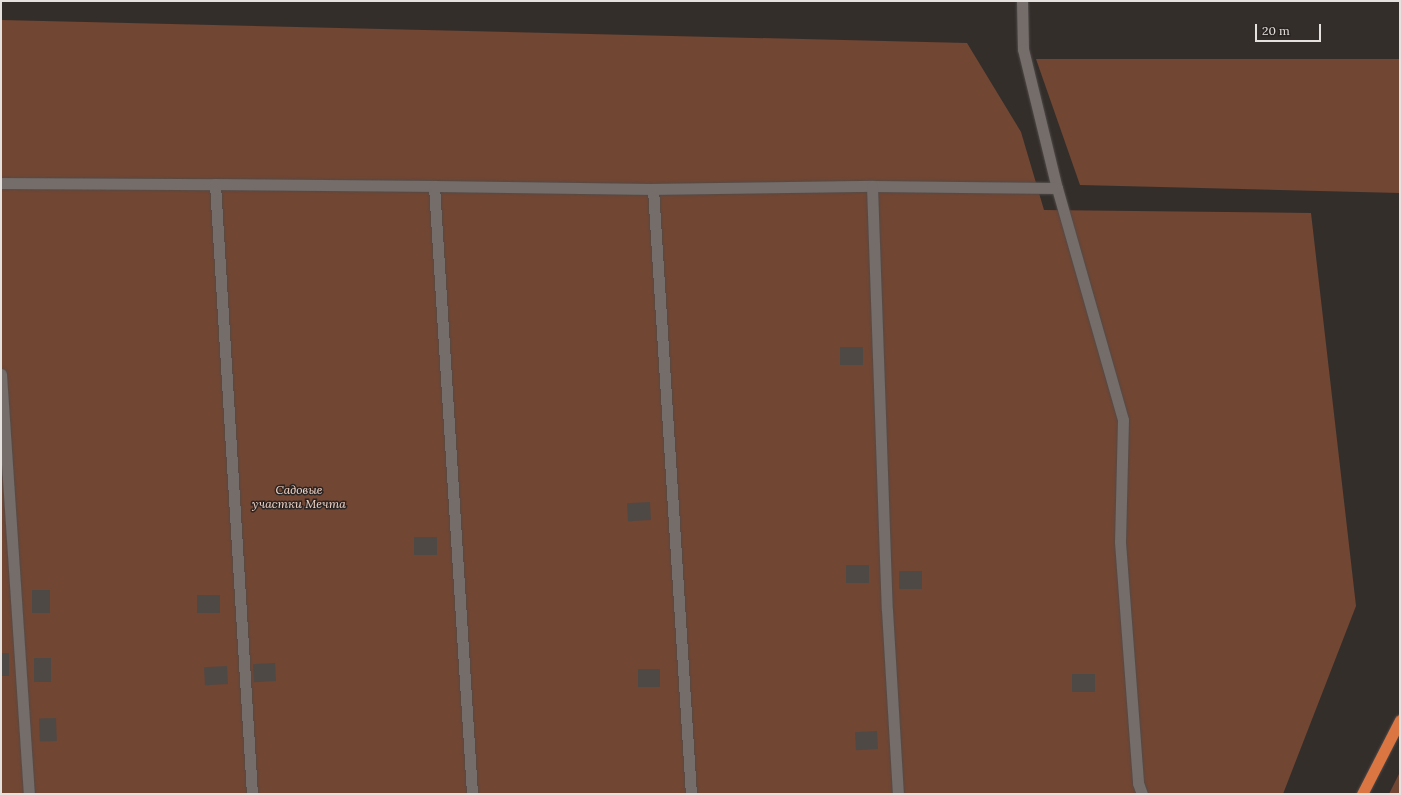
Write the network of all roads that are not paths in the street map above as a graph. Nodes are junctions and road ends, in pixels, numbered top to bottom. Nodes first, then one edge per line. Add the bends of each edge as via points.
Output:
1 (1022, 1) edge
2 (1, 183) edge
3 (215, 184) junction
4 (434, 186) junction
5 (872, 186) junction
6 (1057, 188) junction
7 (652, 189) junction
8 (1, 374) edge
9 (1400, 720) edge
10 (29, 794) edge
11 (252, 794) edge
12 (472, 794) edge
13 (691, 794) edge
14 (898, 794) edge
15 (1142, 794) edge
16 (1362, 794) edge

1 - 6 lane via 1023,48
2 - 3 lane
3 - 4 lane
3 - 11 lane
4 - 7 lane
4 - 12 lane
5 - 6 lane
5 - 7 lane
5 - 14 lane via 887,610
6 - 15 lane via 1123,420 1120,542 1138,784
7 - 13 lane
8 - 10 lane
9 - 16 highway

